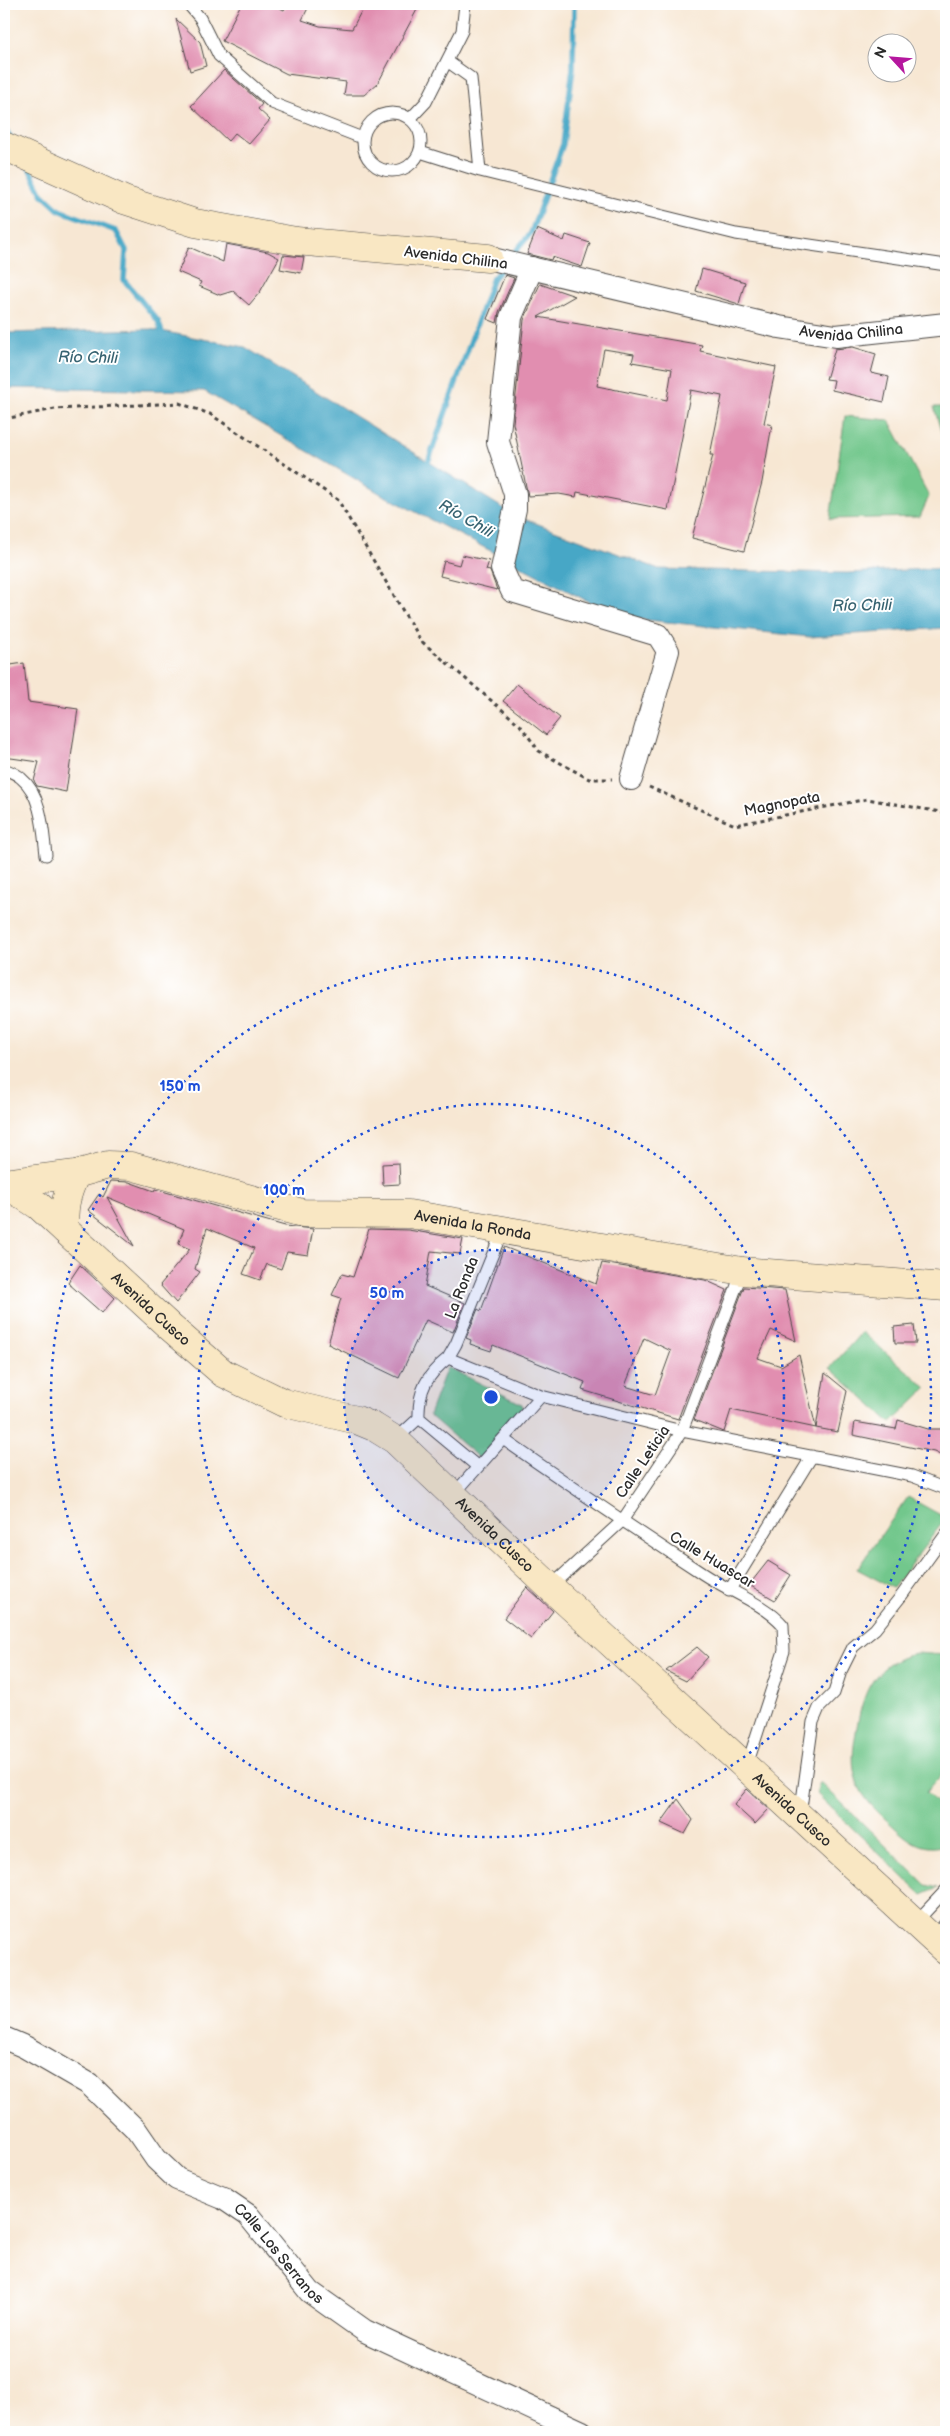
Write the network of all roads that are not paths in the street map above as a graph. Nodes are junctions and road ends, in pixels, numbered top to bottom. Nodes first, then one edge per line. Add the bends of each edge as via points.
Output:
1 (188, 4) edge
2 (465, 4) edge
3 (447, 61) junction
4 (410, 119) junction
5 (362, 138) junction
6 (4, 146) edge
7 (420, 152) junction
8 (485, 172) junction
9 (488, 258) joint
10 (946, 265) edge
11 (524, 267) junction
12 (946, 324) edge
13 (4, 769) edge
14 (631, 779) road end
15 (46, 855) dead end
16 (76, 1174) junction
17 (4, 1183) edge
18 (503, 1229) junction
19 (65, 1230) junction
20 (742, 1271) junction
21 (946, 1288) edge
22 (448, 1358) junction
23 (541, 1396) junction
24 (419, 1418) junction
25 (682, 1431) junction
26 (504, 1439) junction
27 (395, 1440) junction
28 (812, 1456) junction
29 (478, 1467) junction
30 (946, 1489) edge
31 (454, 1494) junction
32 (622, 1521) junction
33 (946, 1534) edge
34 (550, 1587) junction
35 (729, 1591) junction
36 (747, 1766) junction
37 (800, 1815) junction
38 (946, 1890) edge
39 (935, 1934) edge
40 (4, 2038) edge
41 (582, 2432) edge

1 - 5 lane via 200,18 219,56 272,103
2 - 3 lane via 462,31
3 - 4 lane via 426,102
3 - 8 lane via 471,78
4 - 5 lane via 401,114 381,115 369,124
4 - 7 lane via 420,134
5 - 7 lane via 362,147 370,163 388,172 407,168
6 - 9 street, Avenida Chilina via 124,200 196,223 296,241
7 - 8 lane
8 - 10 lane via 736,234
9 - 11 street, Avenida Chilina
11 - 12 street, Avenida Chilina via 779,327 836,336
11 - 14 street via 511,317 498,442 515,494 515,509 502,569 512,591 658,635 663,643 668,652
13 - 15 lane via 21,777 32,790
16 - 17 street, Avenida la Ronda
16 - 18 street, Avenida la Ronda via 108,1165 131,1166 302,1213 409,1214
16 - 19 street via 67,1191
17 - 19 street, Avenida Cusco via 39,1206
18 - 20 street, Avenida la Ronda
18 - 22 lane, La Ronda
19 - 27 street, Avenida Cusco via 223,1372 284,1403 357,1420
20 - 21 street, Avenida la Ronda
20 - 25 lane, Calle Leticia
22 - 23 lane
22 - 24 lane via 432,1370 418,1399
23 - 25 lane
23 - 26 lane
24 - 27 lane
24 - 29 lane
25 - 28 lane
25 - 32 lane, Calle Leticia
26 - 29 lane
26 - 32 lane, Calle Huascar
27 - 31 street, Avenida Cusco
28 - 30 lane via 912,1476
28 - 35 lane
29 - 31 lane
31 - 34 street, Avenida Cusco
32 - 34 lane, Calle Leticia
32 - 35 lane, Calle Huascar
33 - 37 lane via 875,1629 853,1647 840,1671 834,1693 819,1708 813,1722
34 - 36 street, Avenida Cusco
35 - 36 lane, Calle Huascar via 776,1617 785,1634 784,1651
36 - 37 street, Avenida Cusco
37 - 39 street, Avenida Cusco
38 - 39 lane
40 - 41 street, Calle Los Serranos via 25,2046 89,2084 136,2130 156,2159 178,2179 223,2198 248,2215 310,2292 365,2331

